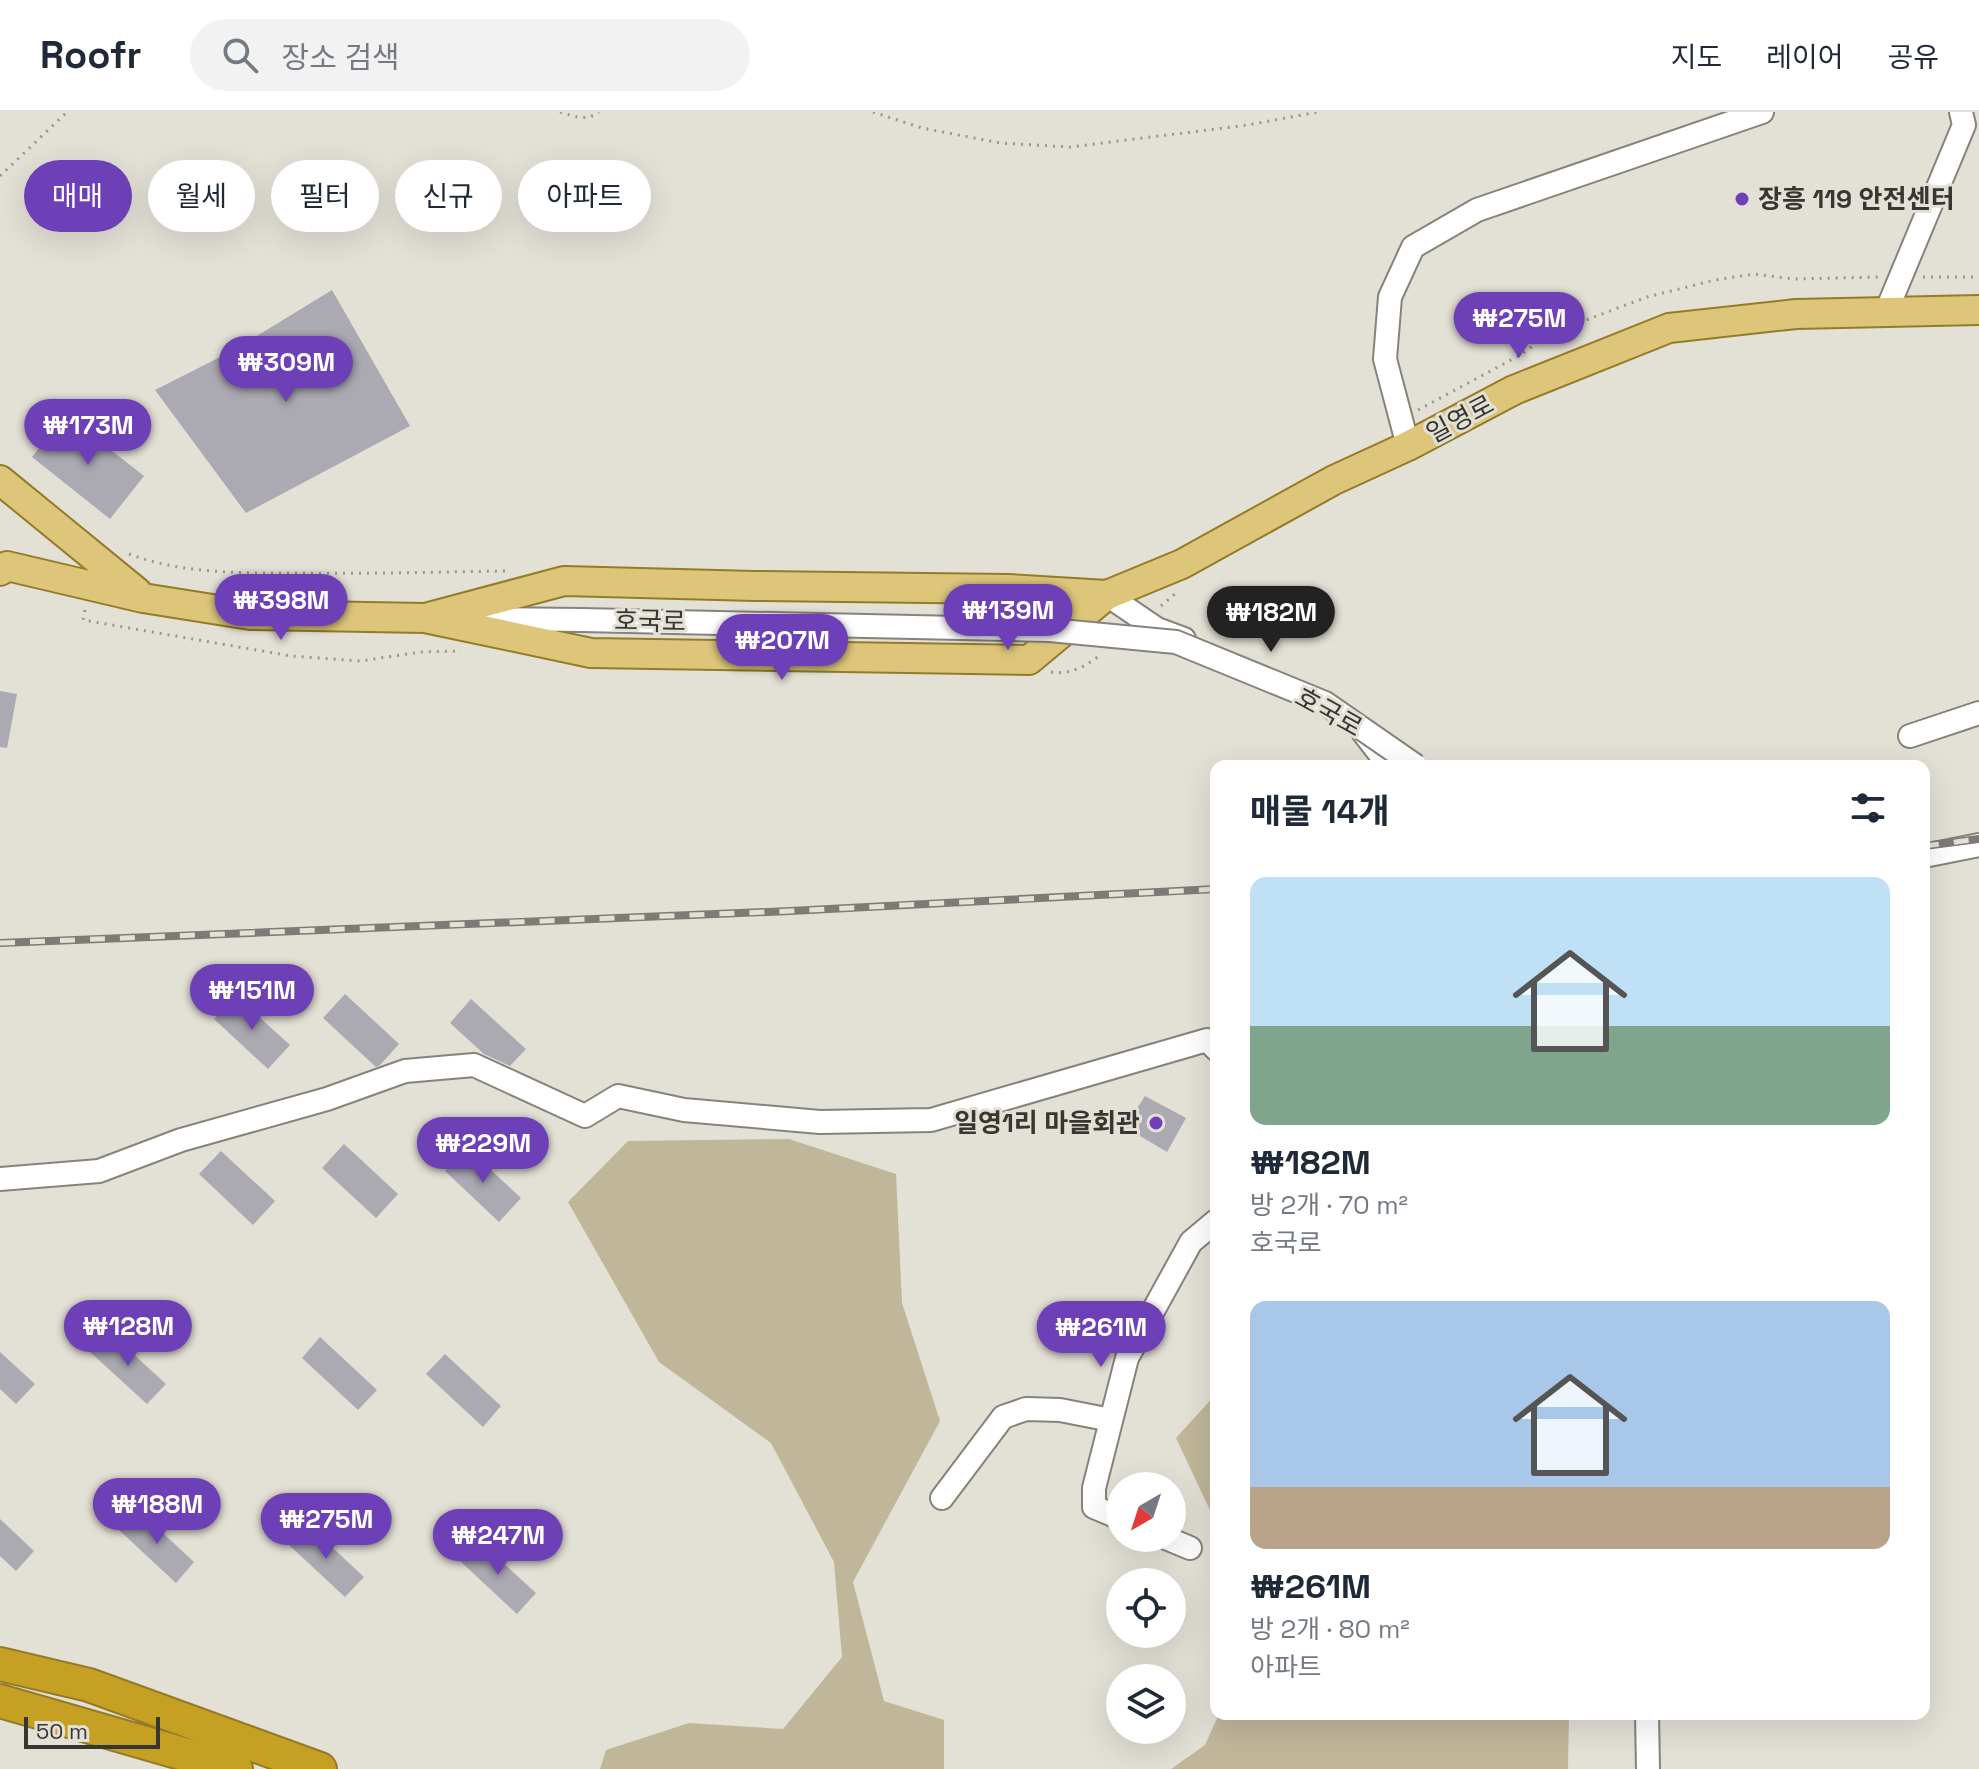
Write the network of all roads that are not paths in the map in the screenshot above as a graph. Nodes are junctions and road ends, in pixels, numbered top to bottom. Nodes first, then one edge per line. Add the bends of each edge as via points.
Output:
1 (1762, 112) edge
2 (1961, 112) edge
3 (1979, 310) edge
4 (1886, 312) junction
5 (1404, 433) junction
6 (0, 480) edge
7 (2, 567) edge
8 (1107, 595) junction
9 (143, 598) junction
10 (425, 618) junction
11 (1979, 713) edge
12 (1910, 736) dead end
13 (1385, 760) edge
14 (1407, 760) edge
15 (1979, 845) edge
16 (1930, 855) edge
17 (1210, 1043) edge
18 (0, 1179) edge
19 (1210, 1226) edge
20 (1111, 1420) junction
21 (942, 1498) dead end
22 (1106, 1512) edge
23 (1186, 1546) edge
24 (1190, 1548) dead end
25 (0, 1664) edge
26 (0, 1701) edge
27 (1647, 1720) edge
28 (236, 1769) edge
29 (320, 1769) edge
30 (1648, 1769) edge

1 - 5 street via 1477,210 1413,247 1390,297 1385,359
2 - 4 street via 1964,125
3 - 4 main road, 일영로
4 - 5 main road, 일영로 via 1796,314 1669,328
5 - 8 main road, 일영로 via 1334,480 1182,564
6 - 9 main road
7 - 9 main road, 호국로
8 - 10 main road via 564,581
8 - 10 main road via 1029,660 591,653
8 - 13 street via 1157,629 1223,654 1363,731
9 - 10 main road, 호국로 via 250,615
10 - 14 street, 호국로, bridge via 1050,630 1176,642 1325,703
11 - 12 street
15 - 16 street
17 - 18 street via 931,1120 820,1122 684,1110 618,1096 585,1116 474,1065 405,1071 99,1171
19 - 20 street via 1191,1242 1127,1358
20 - 21 street via 1037,1409 1003,1417
20 - 22 street via 1094,1488 1094,1507
23 - 24 street
25 - 29 highway via 89,1685
26 - 28 highway
27 - 30 street

